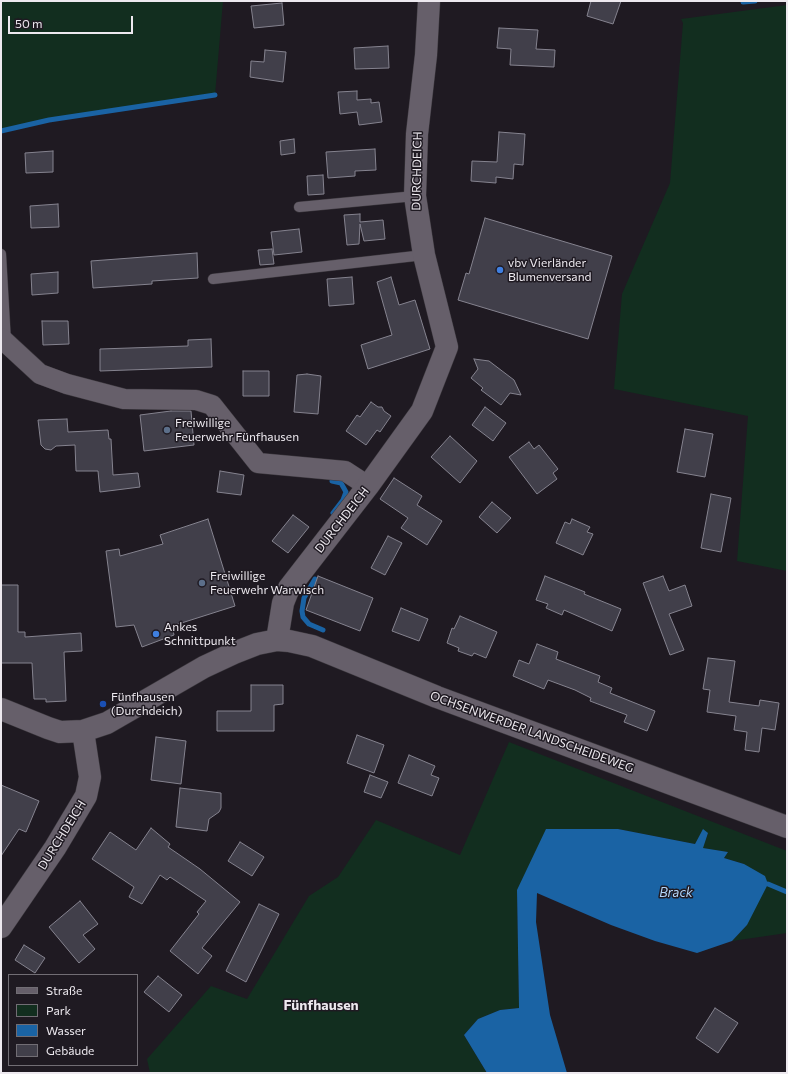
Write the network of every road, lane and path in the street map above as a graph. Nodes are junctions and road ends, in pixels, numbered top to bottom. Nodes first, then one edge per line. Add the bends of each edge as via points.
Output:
1 (429, 1) edge
2 (415, 196) junction
3 (299, 207) dead end
4 (1, 254) edge
5 (424, 255) junction
6 (214, 279) dead end
7 (4, 341) edge
8 (368, 486) junction
9 (277, 640) junction
10 (1, 708) edge
11 (82, 731) junction
12 (787, 827) edge
13 (1, 927) edge

1 - 2 street, DURCHDEICH via 417,134
2 - 3 lane
2 - 5 street, DURCHDEICH
4 - 7 lane
5 - 6 lane
5 - 8 street, DURCHDEICH via 447,347 422,411
7 - 8 street via 40,374 67,384 124,399 196,400 212,404 258,463 345,471
8 - 9 street, DURCHDEICH via 289,588 283,603
9 - 11 street via 248,647 222,658 107,723
9 - 12 street, OCHSENWERDER LANDSCHEIDEWEG via 312,646 438,697
10 - 11 street via 54,730
11 - 13 street, DURCHDEICH via 90,777 86,796 55,848

